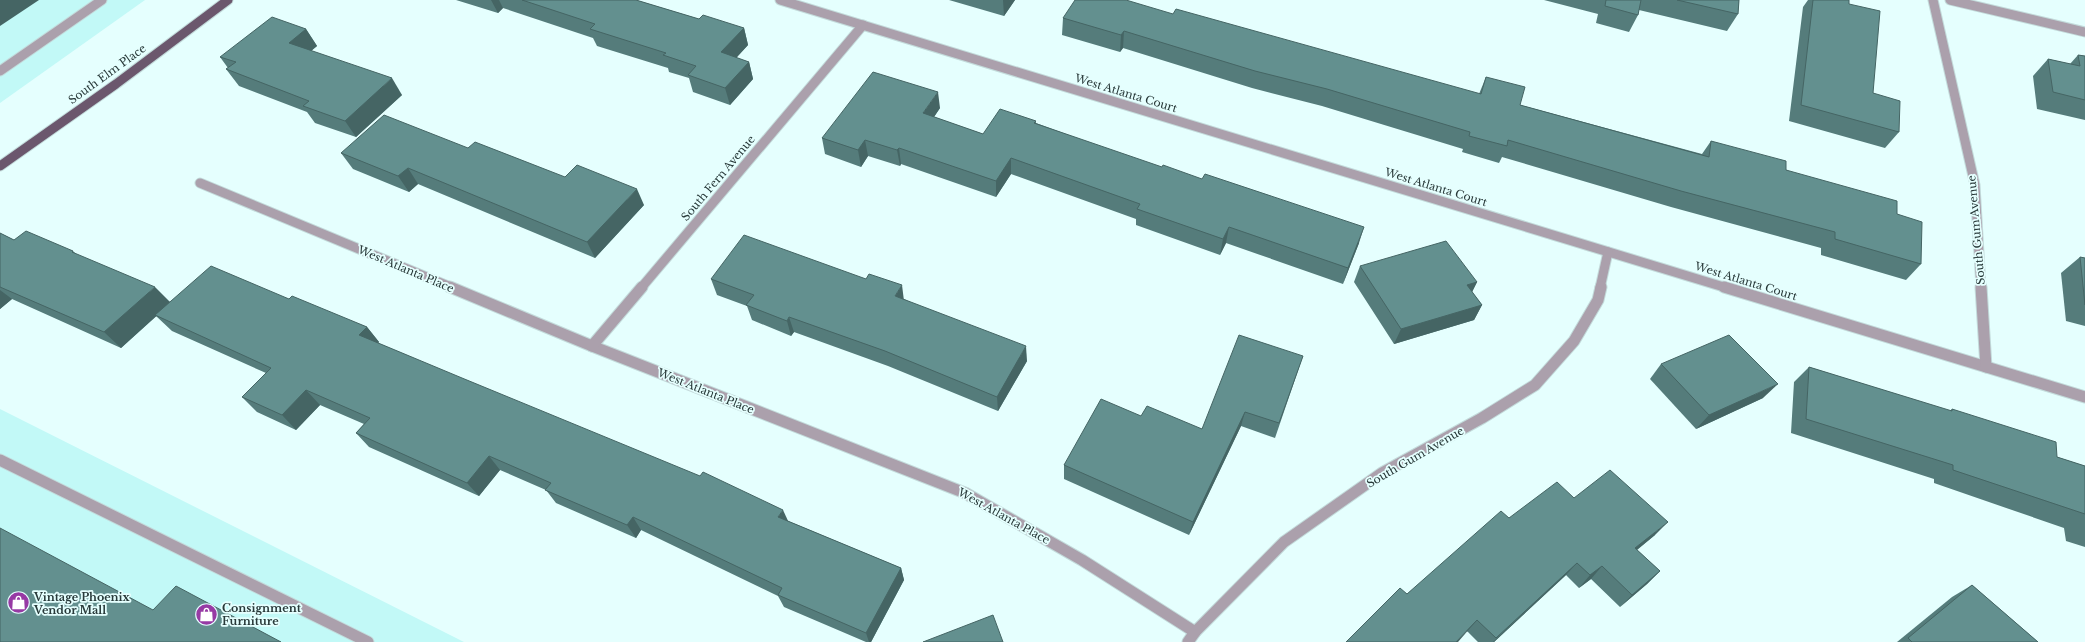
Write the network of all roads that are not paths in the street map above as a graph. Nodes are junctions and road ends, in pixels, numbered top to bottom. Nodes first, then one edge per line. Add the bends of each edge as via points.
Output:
1 (102, 0) edge
2 (228, 0) edge
3 (780, 0) edge
4 (1933, 0) edge
5 (1950, 0) edge
6 (863, 25) junction
7 (2085, 32) edge
8 (0, 71) edge
9 (0, 166) edge
10 (200, 183) dead end
11 (1608, 252) junction
12 (592, 346) junction
13 (1986, 367) junction
14 (2085, 397) edge
15 (0, 460) edge
16 (1195, 632) junction
17 (368, 642) edge
18 (1188, 642) edge

1 - 8 street
2 - 9 main road, South Elm Place
3 - 6 street, West Atlanta Court
4 - 13 street, South Gum Avenue via 1975,184
5 - 7 street
6 - 11 street, West Atlanta Court
6 - 12 street, South Fern Avenue
10 - 12 street, West Atlanta Place
11 - 13 street, West Atlanta Court
11 - 16 street, South Gum Avenue via 1598,300 1574,341 1535,385 1482,418 1382,473 1284,542
12 - 16 street, West Atlanta Place via 965,493 1082,560
13 - 14 street, West Atlanta Court
15 - 17 street
16 - 18 street, South Gum Avenue

